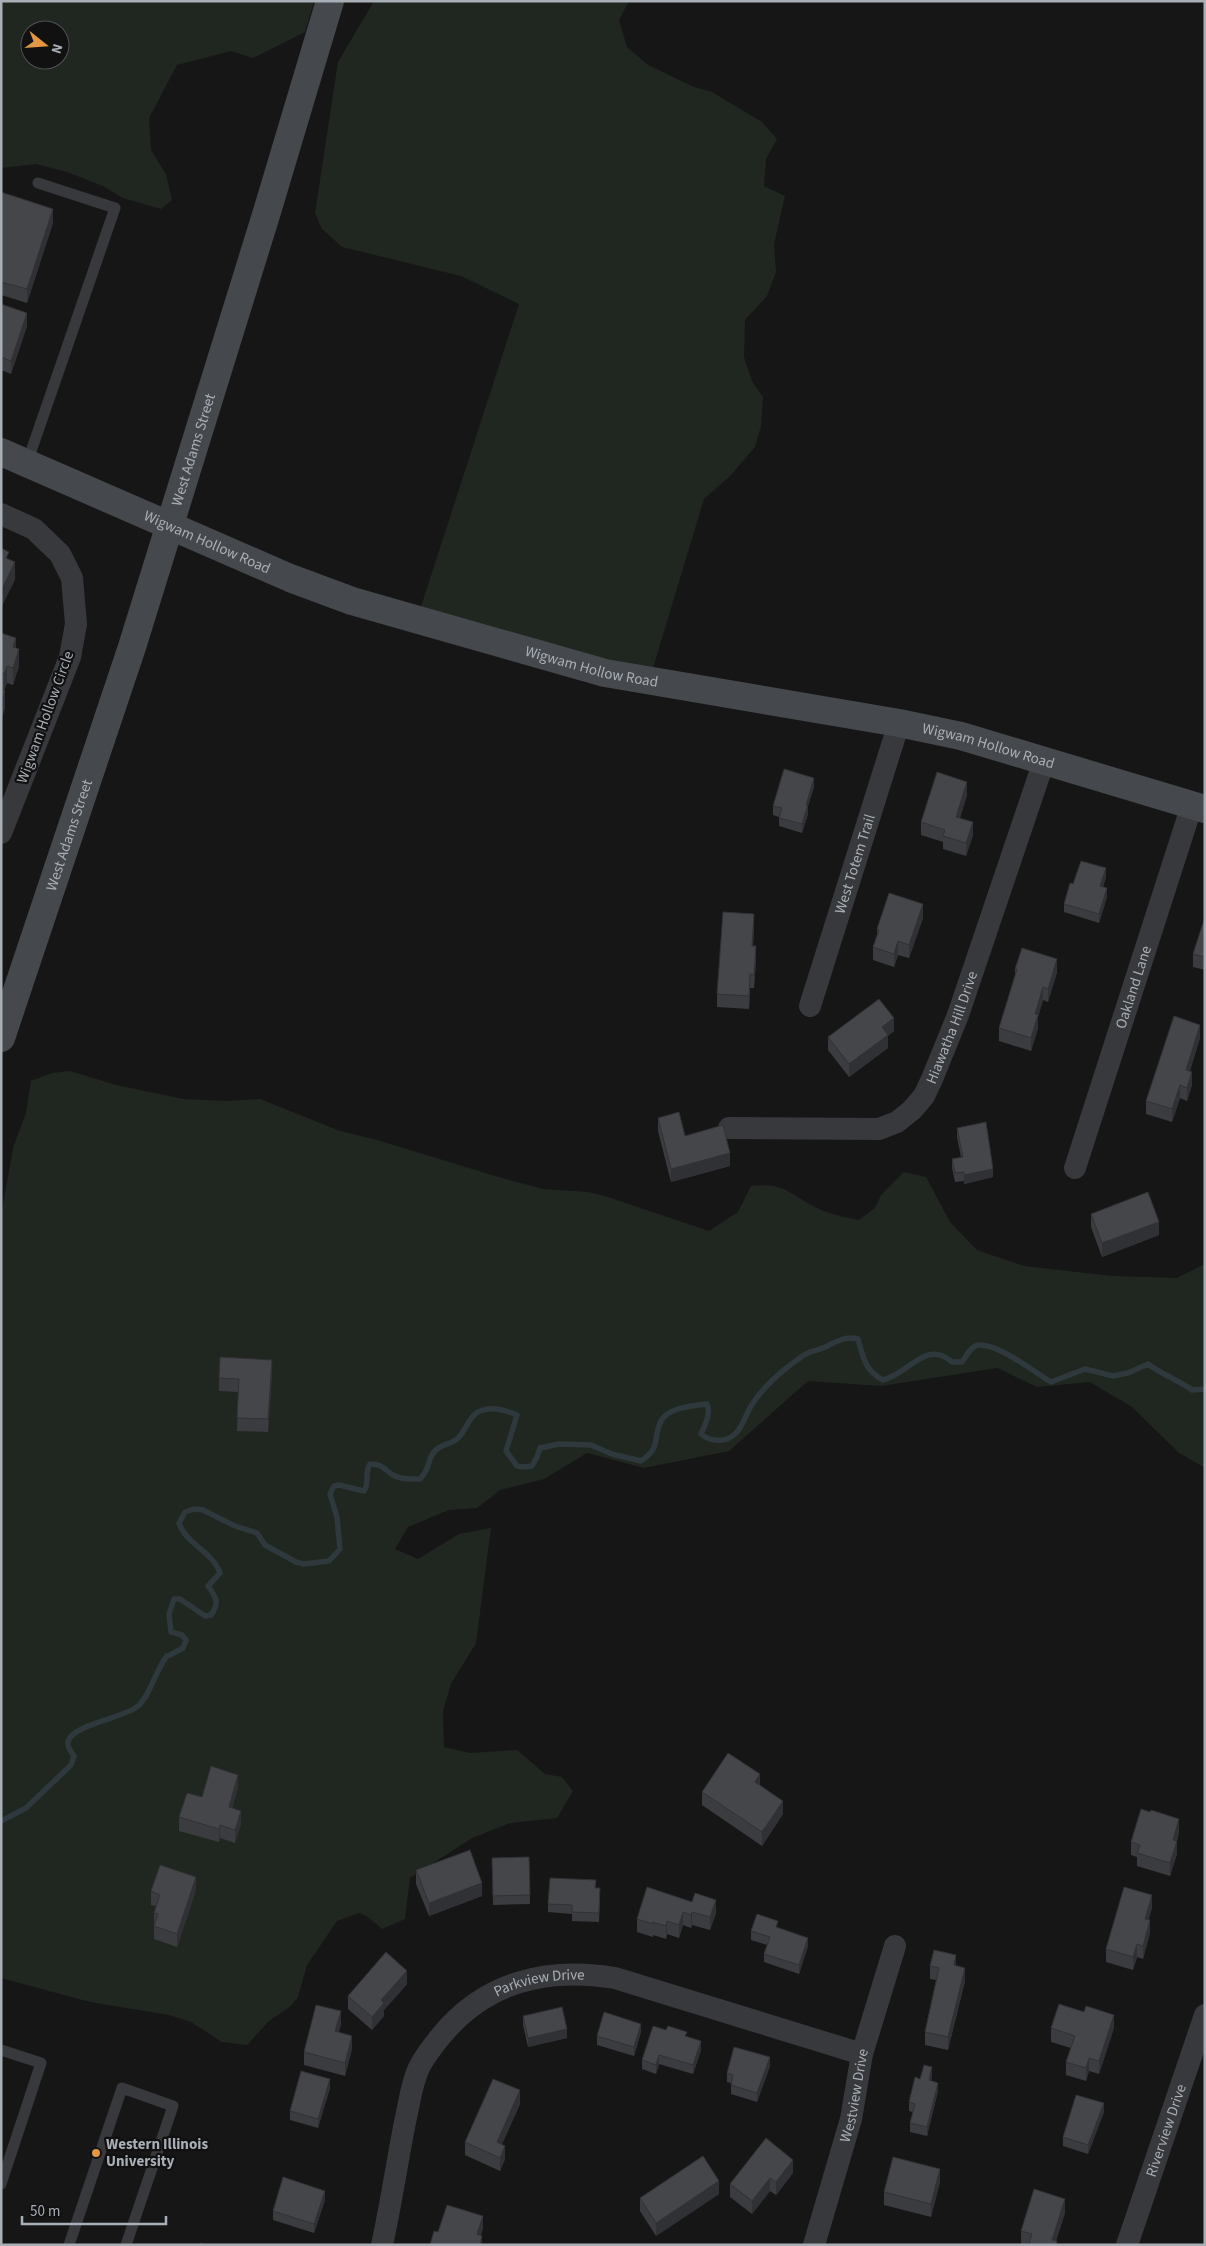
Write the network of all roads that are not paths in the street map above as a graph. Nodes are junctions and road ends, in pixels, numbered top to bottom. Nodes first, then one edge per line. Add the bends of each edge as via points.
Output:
1 (330, 1) edge
2 (38, 182) dead end
3 (1, 452) edge
4 (27, 463) junction
5 (1, 514) edge
6 (170, 524) junction
7 (900, 724) junction
8 (1044, 761) junction
9 (1199, 807) edge
10 (1, 833) edge
11 (810, 1006) dead end
12 (1, 1038) edge
13 (729, 1128) dead end
14 (1075, 1168) dead end
15 (896, 1946) dead end
16 (1205, 2014) edge
17 (1, 2050) edge
18 (862, 2054) junction
19 (1196, 2066) edge
20 (1, 2184) edge
21 (68, 2245) edge
22 (126, 2245) edge
23 (382, 2245) edge
24 (814, 2245) edge
25 (1127, 2245) edge

1 - 6 street, West Adams Street
2 - 4 lane via 114,208
3 - 4 street, Wigwam Hollow Road
4 - 6 street, Wigwam Hollow Road
5 - 10 street, Wigwam Hollow Circle via 34,529 60,554 72,578 76,624 70,657
6 - 7 street, Wigwam Hollow Road via 290,578 352,601 604,673
6 - 12 street, West Adams Street
7 - 8 street, Wigwam Hollow Road via 961,736
7 - 11 street, West Totem Trail
8 - 9 street, Wigwam Hollow Road
8 - 13 street, Hiawatha Hill Drive via 958,1014 924,1096 912,1110 897,1122 879,1129
9 - 14 street, Oakland Lane
15 - 18 street, Westview Drive
16 - 19 street, Riverview Drive
17 - 20 lane via 41,2063
18 - 23 street, Parkview Drive via 615,1978 564,1973 513,1984 461,2016 432,2048 418,2070
18 - 24 street, Westview Drive via 851,2119
19 - 25 street, Riverview Drive
21 - 22 lane via 122,2088 173,2106

